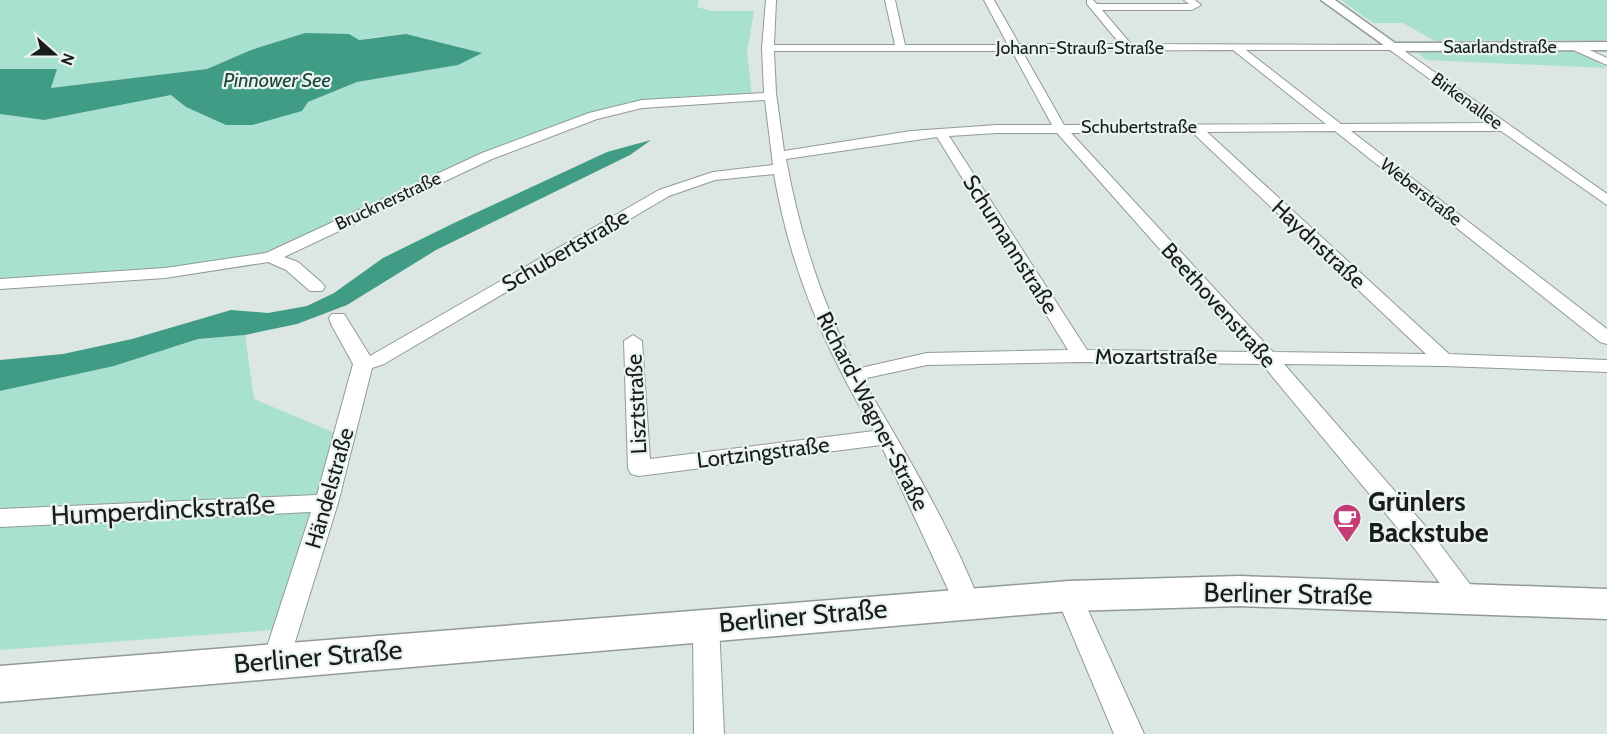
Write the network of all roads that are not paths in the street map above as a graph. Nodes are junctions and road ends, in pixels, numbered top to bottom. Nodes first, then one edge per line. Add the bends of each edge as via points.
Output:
1 (771, 0) edge
2 (890, 0) edge
3 (989, 0) edge
4 (1189, 0) edge
5 (1328, 0) edge
6 (1091, 4) edge
7 (1575, 46) junction
8 (1607, 46) edge
9 (1234, 47) junction
10 (1392, 47) junction
11 (767, 48) junction
12 (901, 48) junction
13 (1129, 48) junction
14 (1015, 49) junction
15 (1607, 62) edge
16 (771, 96) junction
17 (1059, 127) junction
18 (1194, 127) junction
19 (1503, 127) junction
20 (1338, 128) junction
21 (941, 133) junction
22 (778, 162) junction
23 (1607, 201) edge
24 (270, 257) junction
25 (0, 284) edge
26 (316, 287) dead end
27 (338, 318) dead end
28 (1607, 338) edge
29 (633, 341) dead end
30 (1081, 356) junction
31 (1264, 357) junction
32 (1444, 360) junction
33 (363, 364) junction
34 (1607, 366) edge
35 (850, 376) junction
36 (887, 437) junction
37 (639, 468) joint
38 (326, 503) junction
39 (0, 518) edge
40 (1069, 596) junction
41 (1466, 599) junction
42 (968, 603) junction
43 (1607, 604) edge
44 (706, 624) junction
45 (276, 662) junction
46 (0, 684) edge
47 (709, 734) edge
48 (1129, 734) edge

1 - 11 street, Richard-Wagner-Straße
2 - 12 street
3 - 14 street, Beethovenstraße
4 - 6 street via 1196,5 1192,8
5 - 10 main road, Birkenallee
6 - 13 street
7 - 8 main road, Saarlandstraße
7 - 10 main road, Saarlandstraße
7 - 15 street
9 - 10 street, Johann-Strauß-Straße
9 - 13 street, Johann-Strauß-Straße
9 - 20 street, Weberstraße
10 - 19 street, Birkenallee
11 - 12 street, Johann-Strauß-Straße
11 - 16 street, Richard-Wagner-Straße
12 - 14 street, Johann-Strauß-Straße
13 - 14 street, Johann-Strauß-Straße
14 - 17 street, Beethovenstraße
16 - 22 street, Richard-Wagner-Straße
16 - 24 street, Brucknerstraße via 642,104 593,116 487,156
17 - 18 street, Schubertstraße
17 - 21 street, Schubertstraße
17 - 31 street, Beethovenstraße
18 - 20 street, Schubertstraße
18 - 32 street, Haydnstraße
19 - 20 street, Schubertstraße
19 - 23 street, Birkenallee
20 - 28 street, Weberstraße
21 - 22 street, Schubertstraße via 911,135
21 - 30 street, Schumannstraße
22 - 33 street, Schubertstraße via 713,176 664,193 377,360
22 - 35 street, Richard-Wagner-Straße via 821,312
24 - 25 street, Brucknerstraße via 165,273
24 - 26 street via 292,266
27 - 33 street
29 - 37 street, Lisztstraße
30 - 31 street, Mozartstraße
30 - 35 street, Mozartstraße via 927,359
31 - 32 street, Mozartstraße
31 - 41 street, Beethovenstraße via 1424,542
32 - 34 street, Mozartstraße
33 - 38 street, Händelstraße
35 - 36 street, Richard-Wagner-Straße
36 - 37 street, Lortzingstraße
36 - 42 street, Richard-Wagner-Straße
38 - 39 street, Humperdinckstraße
38 - 45 street, Händelstraße
40 - 41 main road, Berliner Straße via 1239,591
40 - 42 main road, Berliner Straße
40 - 48 street
41 - 43 main road, Berliner Straße
42 - 44 main road, Berliner Straße
44 - 45 main road, Berliner Straße
44 - 47 street
45 - 46 main road, Berliner Straße

